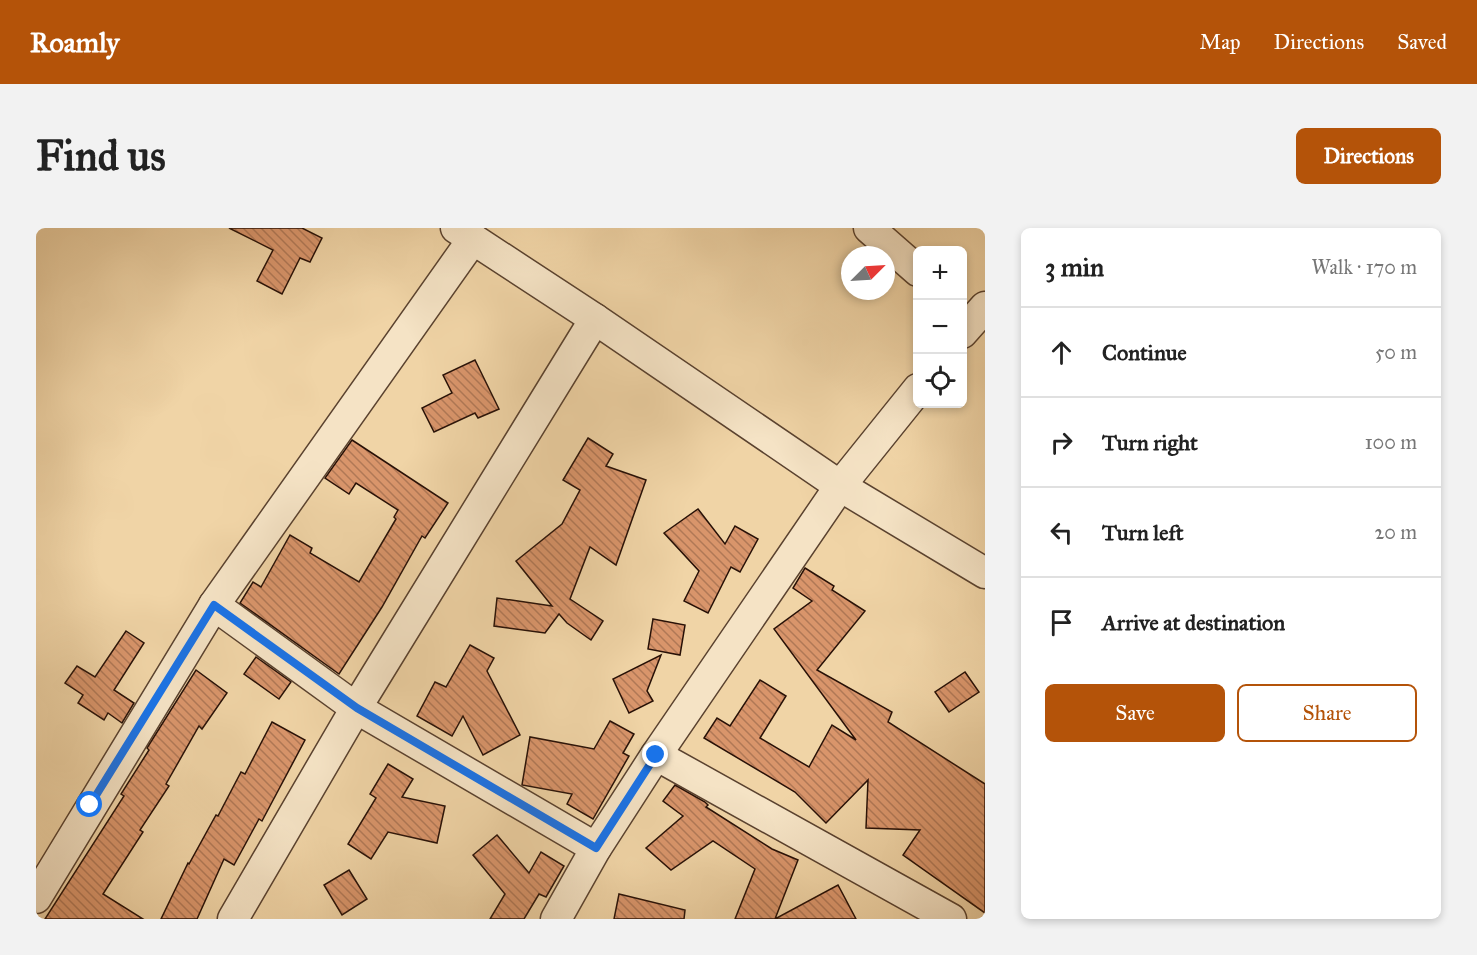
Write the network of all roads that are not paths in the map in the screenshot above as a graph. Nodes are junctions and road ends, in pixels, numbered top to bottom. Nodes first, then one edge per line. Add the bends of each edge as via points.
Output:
1 (869, 228) edge
2 (465, 234) edge
3 (913, 267) edge
4 (595, 319) junction
5 (913, 395) edge
6 (840, 486) junction
7 (985, 573) edge
8 (214, 605) junction
9 (357, 708) junction
10 (656, 755) junction
11 (596, 848) junction
12 (36, 898) edge
13 (233, 919) edge
14 (556, 919) edge
15 (951, 919) edge

1 - 3 street
2 - 4 street
2 - 8 street
4 - 6 street
4 - 9 street
5 - 6 street
6 - 7 street
6 - 10 street
8 - 9 street
8 - 12 street
9 - 11 street
9 - 13 street
10 - 11 street
10 - 15 street
11 - 14 street

